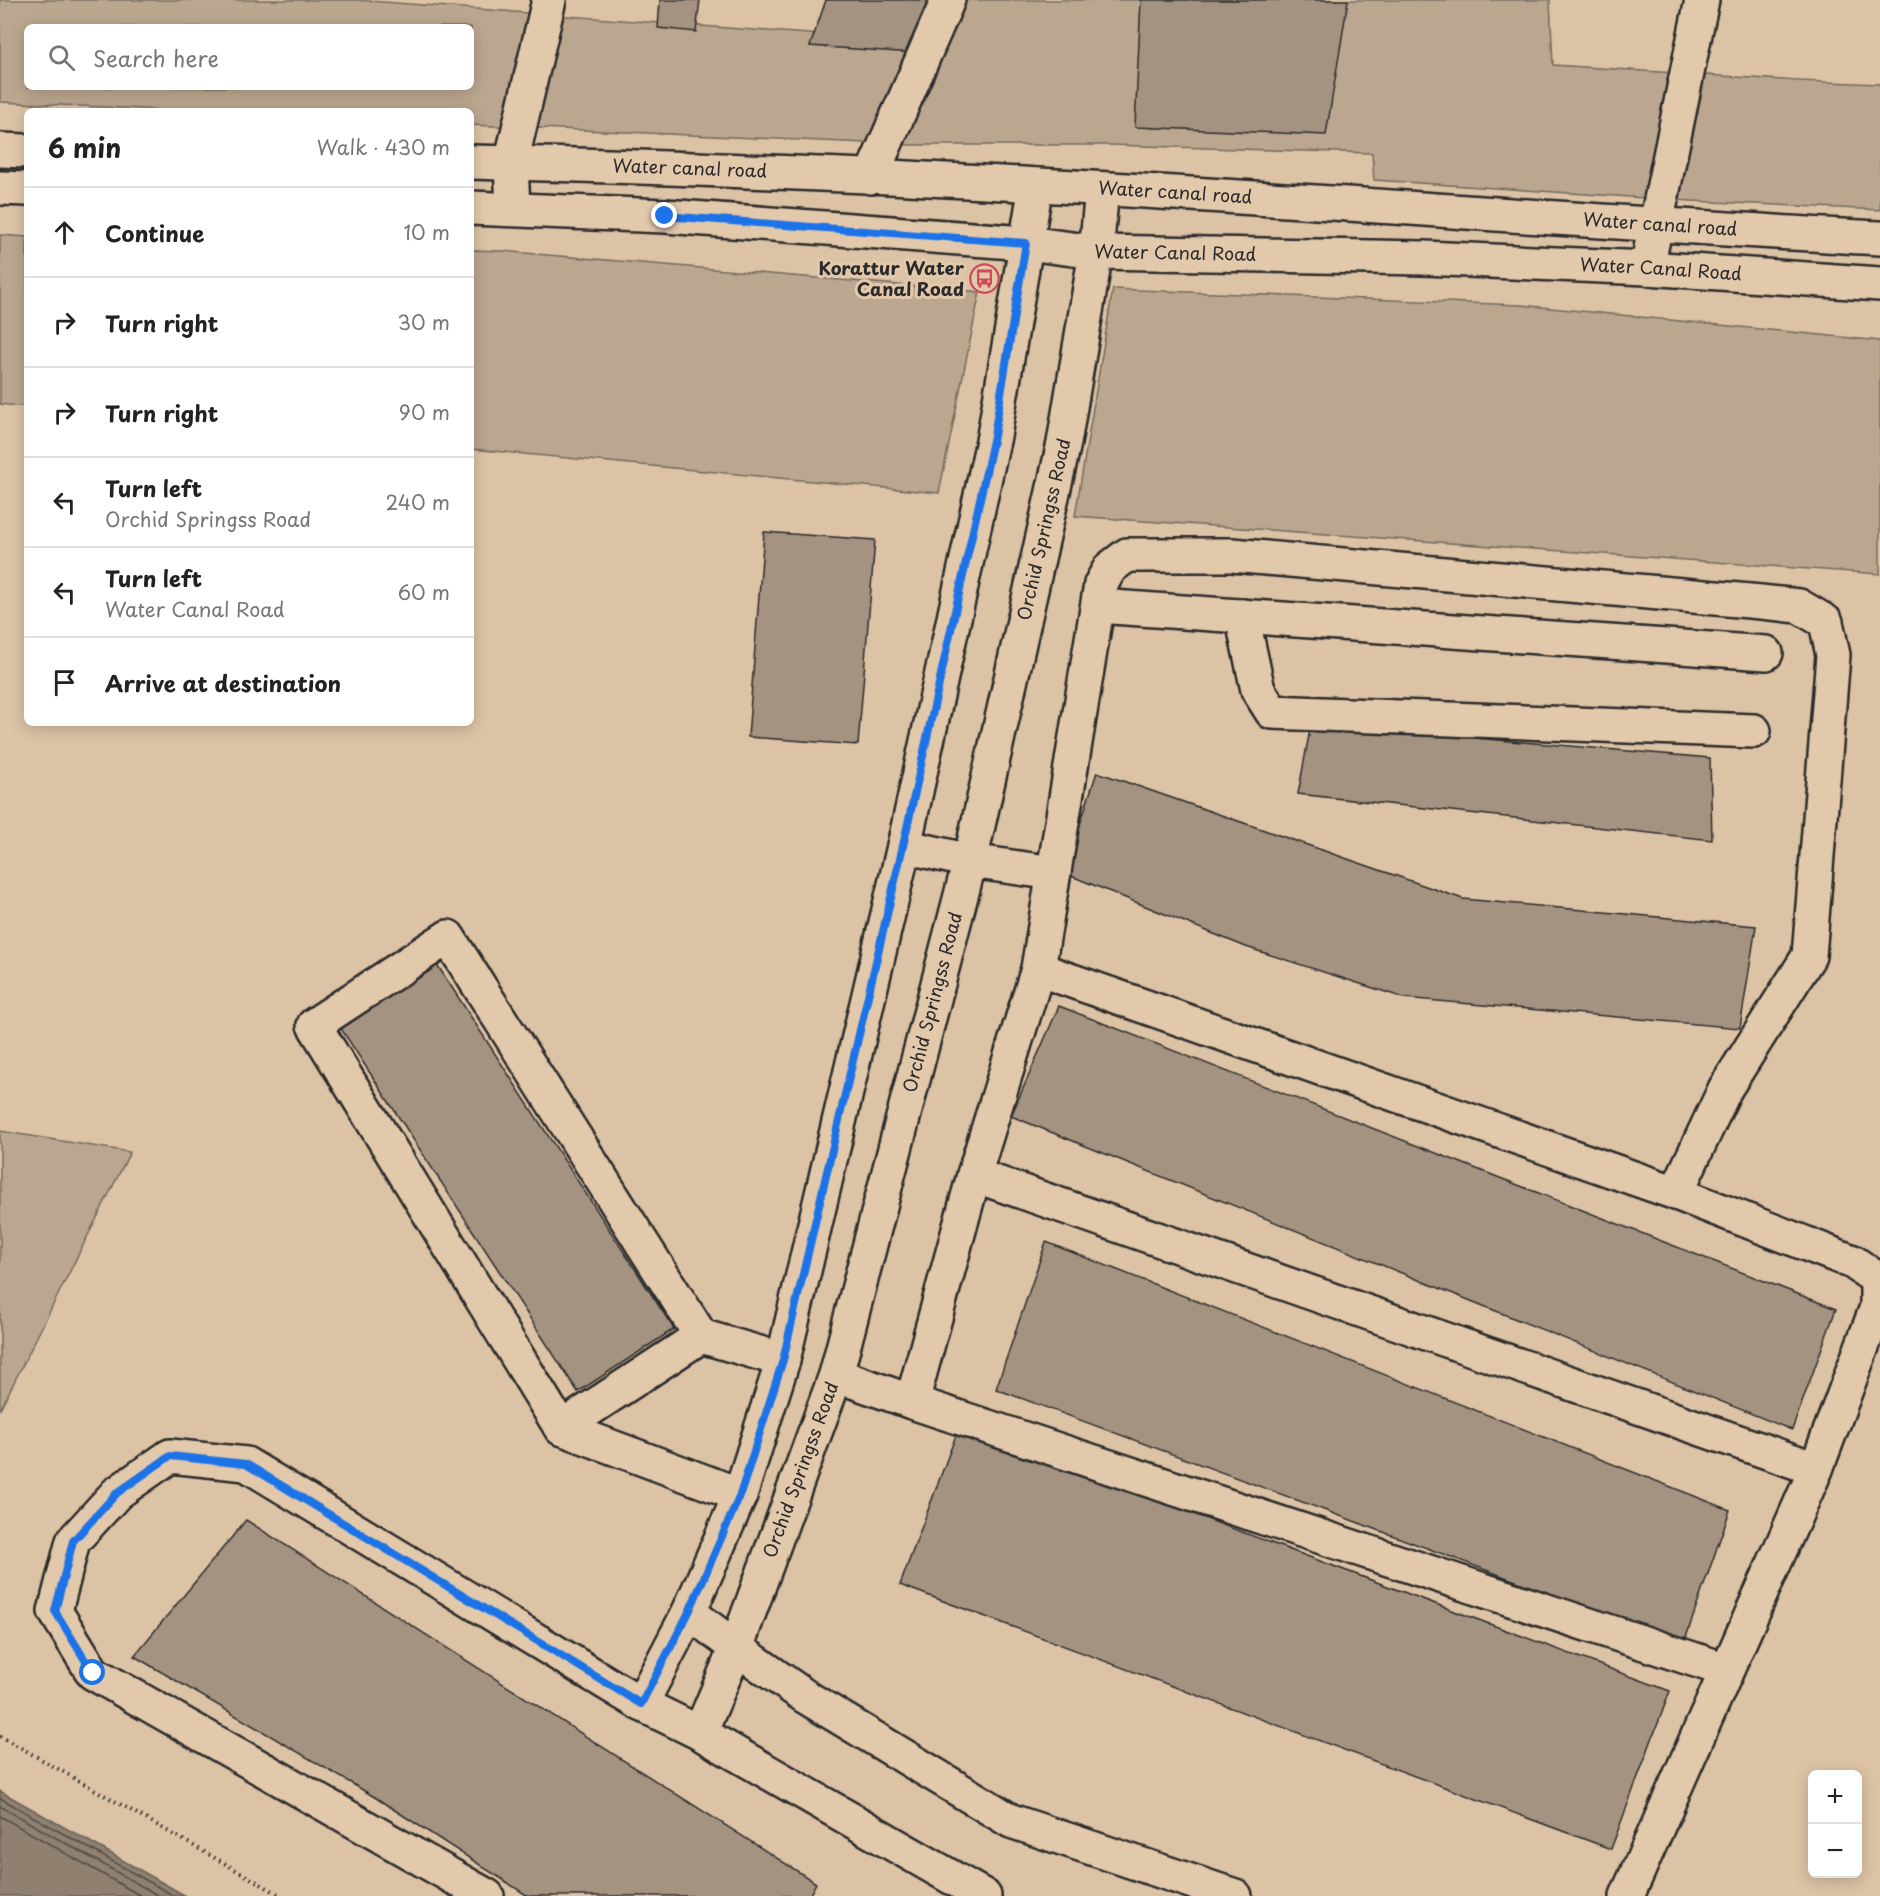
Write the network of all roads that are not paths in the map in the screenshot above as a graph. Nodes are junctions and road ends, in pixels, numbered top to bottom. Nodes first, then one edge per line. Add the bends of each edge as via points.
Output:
1 (549, 0) edge
2 (948, 0) edge
3 (1702, 0) edge
4 (0, 150) edge
5 (24, 151) edge
6 (474, 162) edge
7 (511, 163) junction
8 (871, 177) junction
9 (1036, 185) junction
10 (0, 188) edge
11 (24, 189) edge
12 (1102, 189) junction
13 (474, 207) edge
14 (513, 209) junction
15 (1510, 216) junction
16 (1655, 226) junction
17 (1880, 238) edge
18 (1026, 243) junction
19 (1096, 252) junction
20 (1503, 262) junction
21 (1647, 268) junction
22 (1880, 284) edge
23 (1098, 606) junction
24 (1242, 616) junction
25 (1766, 653) dead end
26 (1754, 731) dead end
27 (903, 846) junction
28 (970, 861) junction
29 (1054, 873) junction
30 (1038, 969) junction
31 (974, 1174) junction
32 (1676, 1193) junction
33 (701, 1336) junction
34 (783, 1360) junction
35 (836, 1375) junction
36 (912, 1402) junction
37 (561, 1428) junction
38 (1816, 1469) junction
39 (740, 1495) junction
40 (689, 1612) junction
41 (736, 1648) junction
42 (1726, 1670) junction
43 (641, 1704) junction
44 (700, 1733) junction
45 (487, 1896) edge
46 (984, 1896) edge
47 (1235, 1896) edge
48 (1627, 1896) edge

1 - 7 street
2 - 8 street
3 - 16 street
4 - 5 street
6 - 7 street, Water canal road
7 - 8 street, Water canal road
7 - 14 street
8 - 9 street, Water canal road
9 - 12 street, Water canal road
9 - 18 street
10 - 11 street
12 - 15 street, Water canal road
12 - 19 street, Orchid Springss Road
13 - 14 street, Water Canal Road
14 - 18 street, Water Canal Road via 665,216
15 - 16 street, Water canal road
15 - 20 street
16 - 17 street, Water canal road
16 - 21 street
18 - 19 street, Water Canal Road
18 - 27 street via 994,436
19 - 20 street, Water Canal Road
19 - 28 street, Orchid Springss Road via 1064,443
20 - 21 street, Water Canal Road
21 - 22 street, Water Canal Road
23 - 24 street
23 - 29 street
23 - 32 street via 1101,584 1110,568 1127,555 1232,555 1799,606 1826,622 1833,655 1809,956 1725,1089
24 - 25 street
24 - 26 street via 1258,690 1272,712
27 - 28 street
27 - 34 street
28 - 29 street
28 - 35 street, Orchid Springss Road
29 - 30 street
30 - 31 street
30 - 32 street
31 - 36 street
31 - 38 street
32 - 38 street via 1853,1262 1877,1279 1877,1307
33 - 34 street
33 - 37 street
33 - 37 street via 448,937 314,1025
34 - 39 street
35 - 36 street
35 - 41 street, Orchid Springss Road
36 - 42 street
37 - 39 street
38 - 42 street
39 - 40 street
40 - 41 street
40 - 43 street
41 - 44 street, Orchid Springss Road
41 - 47 street via 806,1697 1011,1821
42 - 48 street
43 - 44 street
43 - 45 street via 246,1464 170,1456 117,1493 73,1541 55,1611 93,1673
44 - 46 street

